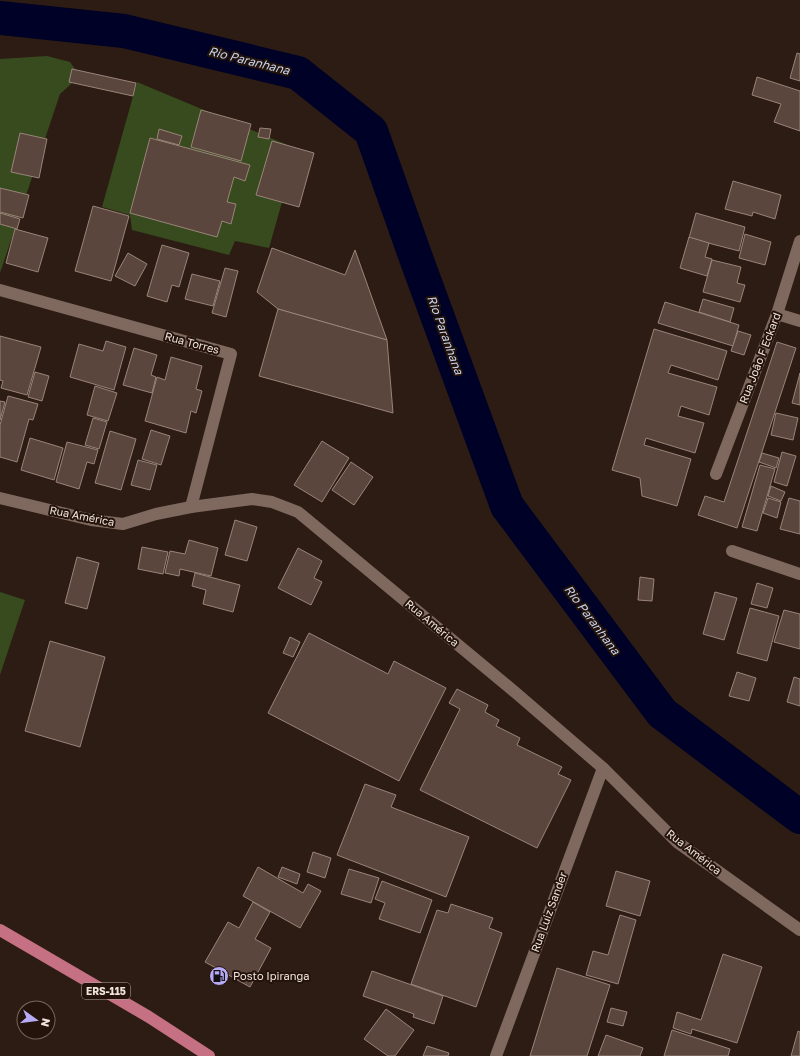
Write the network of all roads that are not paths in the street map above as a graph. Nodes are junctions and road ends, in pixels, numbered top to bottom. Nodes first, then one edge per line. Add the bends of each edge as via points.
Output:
1 (800, 241) edge
2 (0, 290) edge
3 (777, 314) junction
4 (800, 321) edge
5 (716, 474) dead end
6 (0, 498) edge
7 (191, 507) junction
8 (732, 551) dead end
9 (800, 574) edge
10 (602, 768) junction
11 (0, 930) edge
12 (800, 930) edge
13 (209, 1056) edge
14 (496, 1056) edge

1 - 3 street, Rua João F Eckard
2 - 7 street, Rua Torres via 231,354
3 - 4 street
3 - 5 street, Rua João F Eckard
6 - 7 street, Rua América via 91,520 124,524
7 - 10 street, Rua América via 252,499 272,502 298,512
8 - 9 street
10 - 12 street, Rua América via 677,842
10 - 14 street, Rua Luiz Sander
11 - 13 main road, ERS-115 via 136,1009

